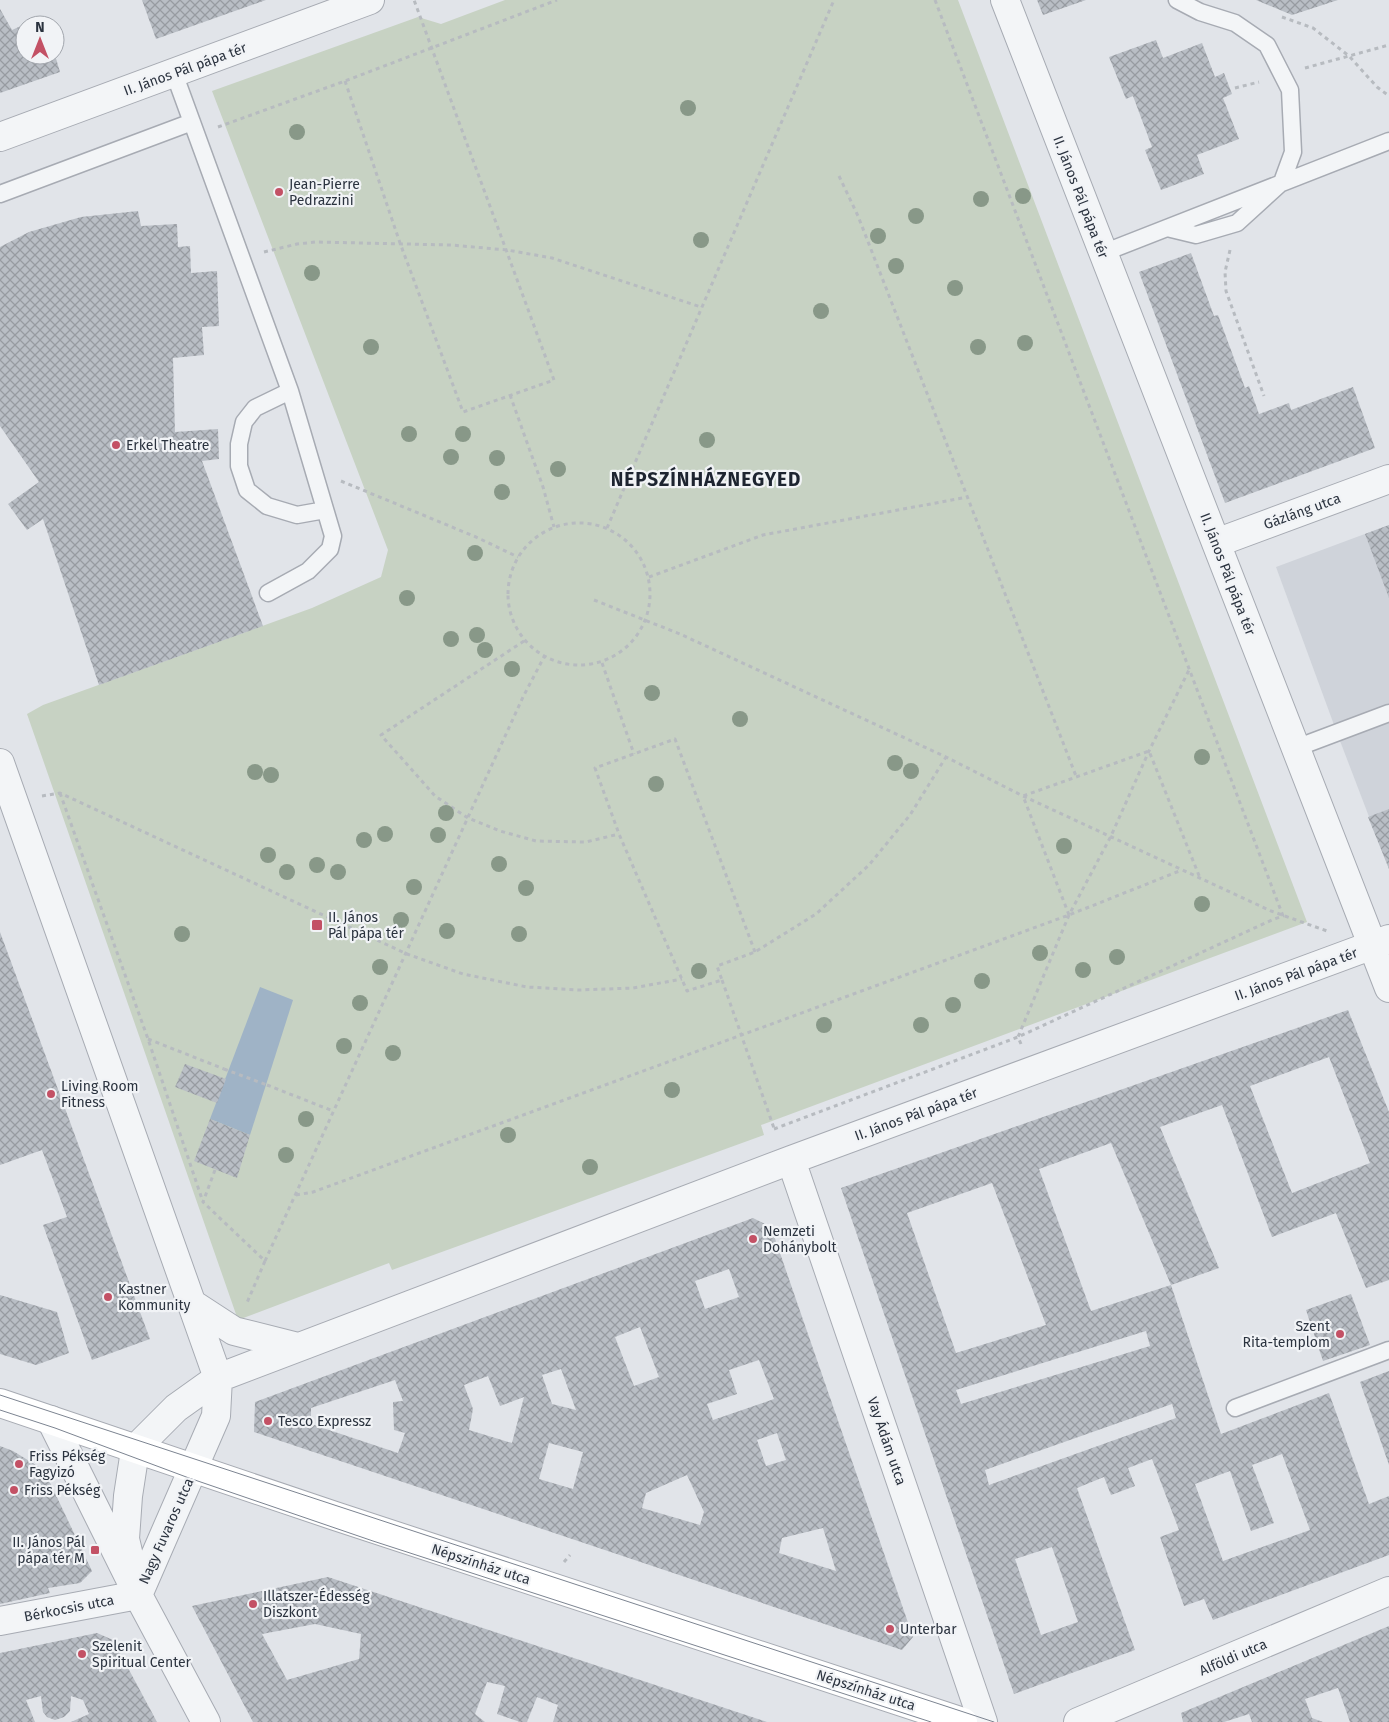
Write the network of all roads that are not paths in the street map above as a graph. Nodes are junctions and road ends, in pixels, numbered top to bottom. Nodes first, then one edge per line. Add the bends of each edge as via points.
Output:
1 (1004, 0) edge
2 (1177, 0) edge
3 (363, 1) edge
4 (174, 73) junction
5 (194, 129) junction
6 (0, 136) edge
7 (1389, 141) edge
8 (1282, 182) junction
9 (0, 194) edge
10 (1167, 228) junction
11 (1103, 253) junction
12 (290, 391) junction
13 (1389, 479) edge
14 (325, 510) junction
15 (1216, 542) junction
16 (268, 593) dead end
17 (1389, 713) edge
18 (1296, 748) junction
19 (0, 762) edge
20 (7, 803) edge
21 (1381, 942) edge
22 (1389, 988) edge
23 (791, 1160) junction
24 (191, 1302) junction
25 (298, 1347) junction
26 (1389, 1350) edge
27 (218, 1378) junction
28 (0, 1403) edge
29 (1236, 1408) dead end
30 (50, 1420) junction
31 (137, 1450) junction
32 (193, 1468) junction
33 (1389, 1591) edge
34 (138, 1595) junction
35 (0, 1621) edge
36 (206, 1722) edge
37 (963, 1722) edge
38 (983, 1722) edge
39 (1078, 1722) edge

1 - 11 street, II. János Pál pápa tér
2 - 8 lane via 1200,12 1235,23 1268,45 1290,90 1293,152
3 - 4 street, II. János Pál pápa tér
4 - 5 lane
4 - 6 street, II. János Pál pápa tér
5 - 9 lane
5 - 12 lane
7 - 8 lane
8 - 10 lane
8 - 10 lane via 1237,223 1196,235
10 - 11 lane
11 - 15 street, II. János Pál pápa tér
12 - 14 lane
12 - 14 lane via 255,408 244,422 239,466 247,490 267,506 296,515
13 - 15 street, Gázláng utca
14 - 16 lane via 333,536 330,549 308,571
15 - 18 street, II. János Pál pápa tér
17 - 18 lane
18 - 21 street, II. János Pál pápa tér
19 - 20 street
20 - 24 street
21 - 22 street
21 - 23 street, II. János Pál pápa tér
23 - 25 street, II. János Pál pápa tér
23 - 38 street, Vay Ádám utca
24 - 25 street via 234,1331
24 - 27 street
25 - 27 street, II. János Pál pápa tér
26 - 29 lane
27 - 31 street, II. János Pál pápa tér via 176,1408
27 - 32 street via 216,1416
28 - 30 street, Népszínház utca
30 - 31 street, Népszínház utca
30 - 34 street, Nagy Fuvaros utca
31 - 32 street, Népszínház utca
31 - 34 street, Nagy Fuvaros utca via 128,1496 125,1540
32 - 34 street, Nagy Fuvaros utca
32 - 37 street, Népszínház utca
33 - 39 street, Alföldi utca
34 - 35 street, Bérkocsis utca
34 - 36 street, Nagy Fuvaros utca

